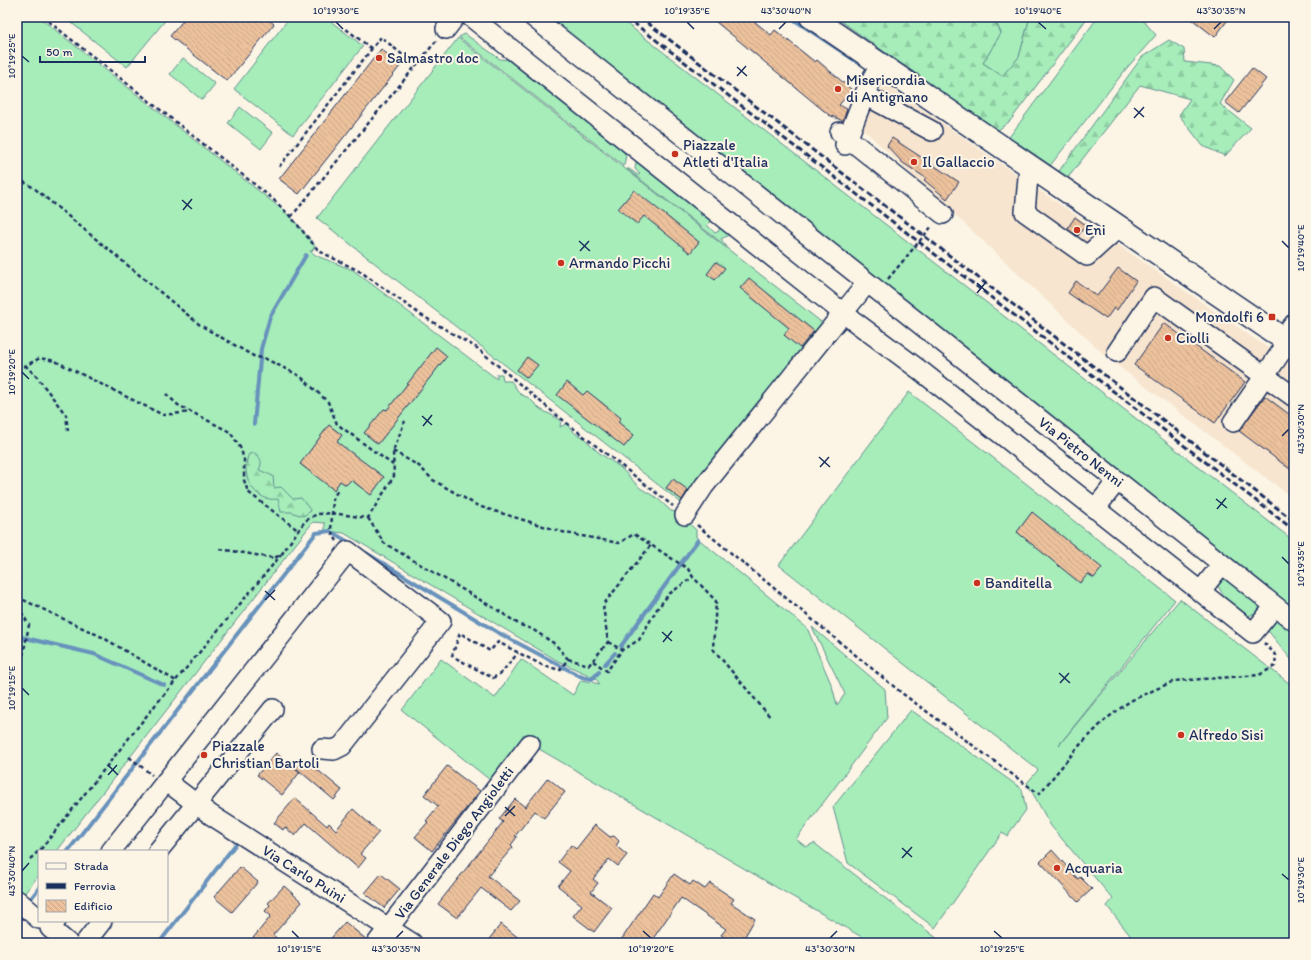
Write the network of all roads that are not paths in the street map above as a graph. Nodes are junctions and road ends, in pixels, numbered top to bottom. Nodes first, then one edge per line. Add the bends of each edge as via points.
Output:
1 (471, 17) edge
2 (533, 17) edge
3 (812, 17) edge
4 (880, 64) junction
5 (864, 87) junction
6 (932, 131) dead end
7 (1029, 165) junction
8 (942, 214) dead end
9 (1119, 227) junction
10 (873, 287) junction
11 (843, 313) junction
12 (1290, 338) edge
13 (1117, 352) dead end
14 (1265, 376) junction
15 (1294, 397) edge
16 (1233, 422) dead end
17 (1117, 481) junction
18 (1095, 509) junction
19 (685, 515) road end
20 (1222, 564) junction
21 (1200, 592) junction
22 (1275, 606) junction
23 (1294, 621) edge
24 (273, 708) dead end
25 (322, 749) dead end
26 (529, 751) dead end
27 (166, 781) junction
28 (203, 809) junction
29 (112, 850) edge
30 (159, 850) edge
31 (17, 900) edge
32 (38, 915) edge
33 (47, 922) edge
34 (101, 922) edge
35 (389, 928) junction
36 (68, 943) edge
37 (85, 943) edge
38 (377, 943) edge
39 (412, 943) edge

1 - 11 street
2 - 10 street, Via Pietro Nenni
3 - 4 main road
4 - 5 street
4 - 7 main road
5 - 6 street
5 - 8 street via 844,138
7 - 9 main road
7 - 9 street via 1025,212 1087,256
9 - 12 main road
10 - 11 street
10 - 17 street, Via Pietro Nenni
11 - 18 street via 921,371
11 - 19 street via 704,486
12 - 14 street
13 - 14 street via 1154,297
14 - 15 street
14 - 16 street
17 - 18 street
17 - 20 street, Via Pietro Nenni
18 - 21 street
20 - 21 street
20 - 22 street, Via Pietro Nenni
21 - 22 street via 1253,633
22 - 23 street, Via Pietro Nenni
24 - 28 street
25 - 27 street via 334,750 342,746 441,621 348,550
26 - 35 street, Via Generale Diego Angioletti
27 - 28 street
27 - 29 street
28 - 30 street
28 - 35 street, Via Carlo Puini
31 - 32 street
33 - 36 street
34 - 37 street
35 - 38 street, Via Generale Diego Angioletti
35 - 39 street, Via Carlo Puini

